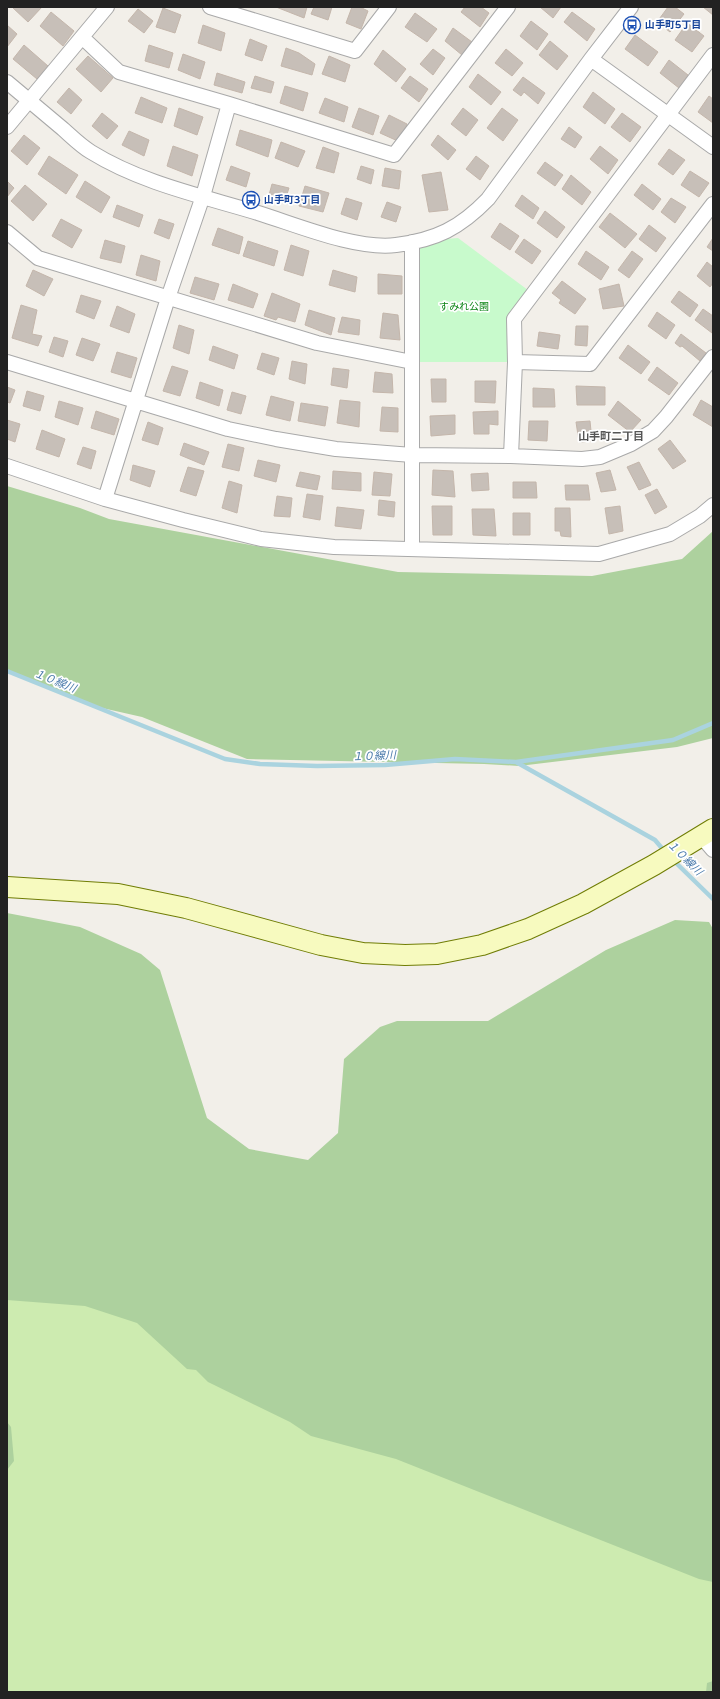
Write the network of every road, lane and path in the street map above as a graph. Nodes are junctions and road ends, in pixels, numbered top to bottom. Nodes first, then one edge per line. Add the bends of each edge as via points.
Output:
1 (107, 7) edge
2 (210, 7) edge
3 (389, 7) edge
4 (508, 7) edge
5 (631, 7) edge
6 (83, 38) junction
7 (713, 54) edge
8 (591, 58) junction
9 (7, 82) edge
10 (28, 100) junction
11 (229, 104) junction
12 (668, 114) junction
13 (7, 126) edge
14 (713, 147) edge
15 (203, 196) junction
16 (713, 204) edge
17 (7, 232) edge
18 (412, 242) junction
19 (168, 298) junction
20 (713, 357) edge
21 (7, 362) edge
22 (412, 362) junction
23 (515, 362) junction
24 (135, 402) junction
25 (412, 455) junction
26 (511, 456) junction
27 (7, 466) edge
28 (105, 499) junction
29 (713, 505) edge
30 (412, 549) junction
31 (709, 839) edge
32 (7, 887) edge

1 - 6 street
2 - 3 street via 355,50
4 - 11 street via 394,155
5 - 8 street
6 - 10 street
6 - 11 street via 119,72
7 - 12 street
8 - 12 street
8 - 18 street via 488,198 472,215 448,232
9 - 10 street
10 - 13 street
10 - 15 street via 90,152 132,173
11 - 15 street
12 - 14 street
12 - 23 street via 514,319
15 - 18 street via 343,240 376,246
15 - 19 street
16 - 23 street via 590,364
17 - 19 street via 38,258
18 - 22 street
19 - 22 street via 317,343
19 - 24 street
20 - 26 street via 666,418 653,431 631,444 600,457 582,459
21 - 24 street
22 - 25 street
23 - 26 street
24 - 25 street via 228,429 276,439 336,449
24 - 28 street
25 - 26 street
25 - 30 street
27 - 28 street
28 - 30 street via 261,539 334,547
29 - 30 street via 670,534 599,554
31 - 32 street via 679,849 583,904 528,929 482,944 438,954 363,954 186,908 118,894

